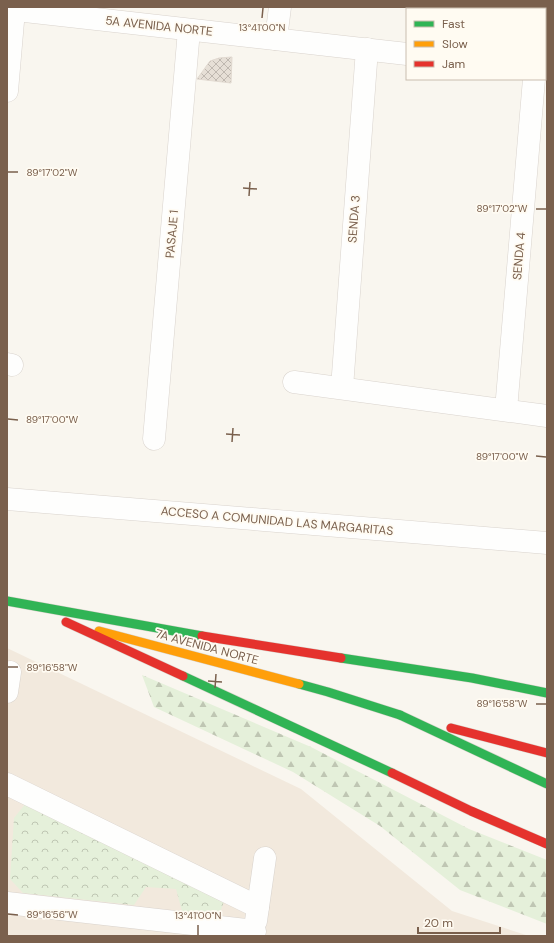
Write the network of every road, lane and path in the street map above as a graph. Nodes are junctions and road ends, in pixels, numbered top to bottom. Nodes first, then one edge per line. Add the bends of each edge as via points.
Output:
1 (280, 7) edge
2 (11, 10) edge
3 (189, 30) junction
4 (276, 39) junction
5 (367, 49) junction
6 (406, 54) edge
7 (534, 80) edge
8 (7, 91) edge
9 (294, 382) dead end
10 (342, 388) junction
11 (506, 410) junction
12 (547, 416) edge
13 (154, 439) dead end
14 (7, 499) edge
15 (547, 543) edge
16 (7, 601) edge
17 (7, 604) edge
18 (66, 622) junction
19 (547, 693) edge
20 (400, 715) junction
21 (547, 753) edge
22 (7, 784) edge
23 (547, 784) edge
24 (547, 844) edge
25 (265, 858) dead end
26 (7, 903) edge
27 (258, 907) junction
28 (254, 933) edge

1 - 4 street
2 - 3 street, 5A AVENIDA NORTE
2 - 8 street
3 - 4 street, 5A AVENIDA NORTE
3 - 13 street, PASAJE 1
4 - 5 street, 5A AVENIDA NORTE
5 - 6 street, 5A AVENIDA NORTE
5 - 10 street, SENDA 3
7 - 11 street, SENDA 4
9 - 10 street
10 - 11 street
11 - 12 street
14 - 15 street, ACCESO A COMUNIDAD LAS MARGARITAS
16 - 19 main road via 238,642 472,678
17 - 18 main road, 7A AVENIDA NORTE
18 - 20 main road, 7A AVENIDA NORTE via 328,692
18 - 24 main road
20 - 21 main road
20 - 23 main road
22 - 27 street
25 - 27 street
26 - 28 street
27 - 28 street

